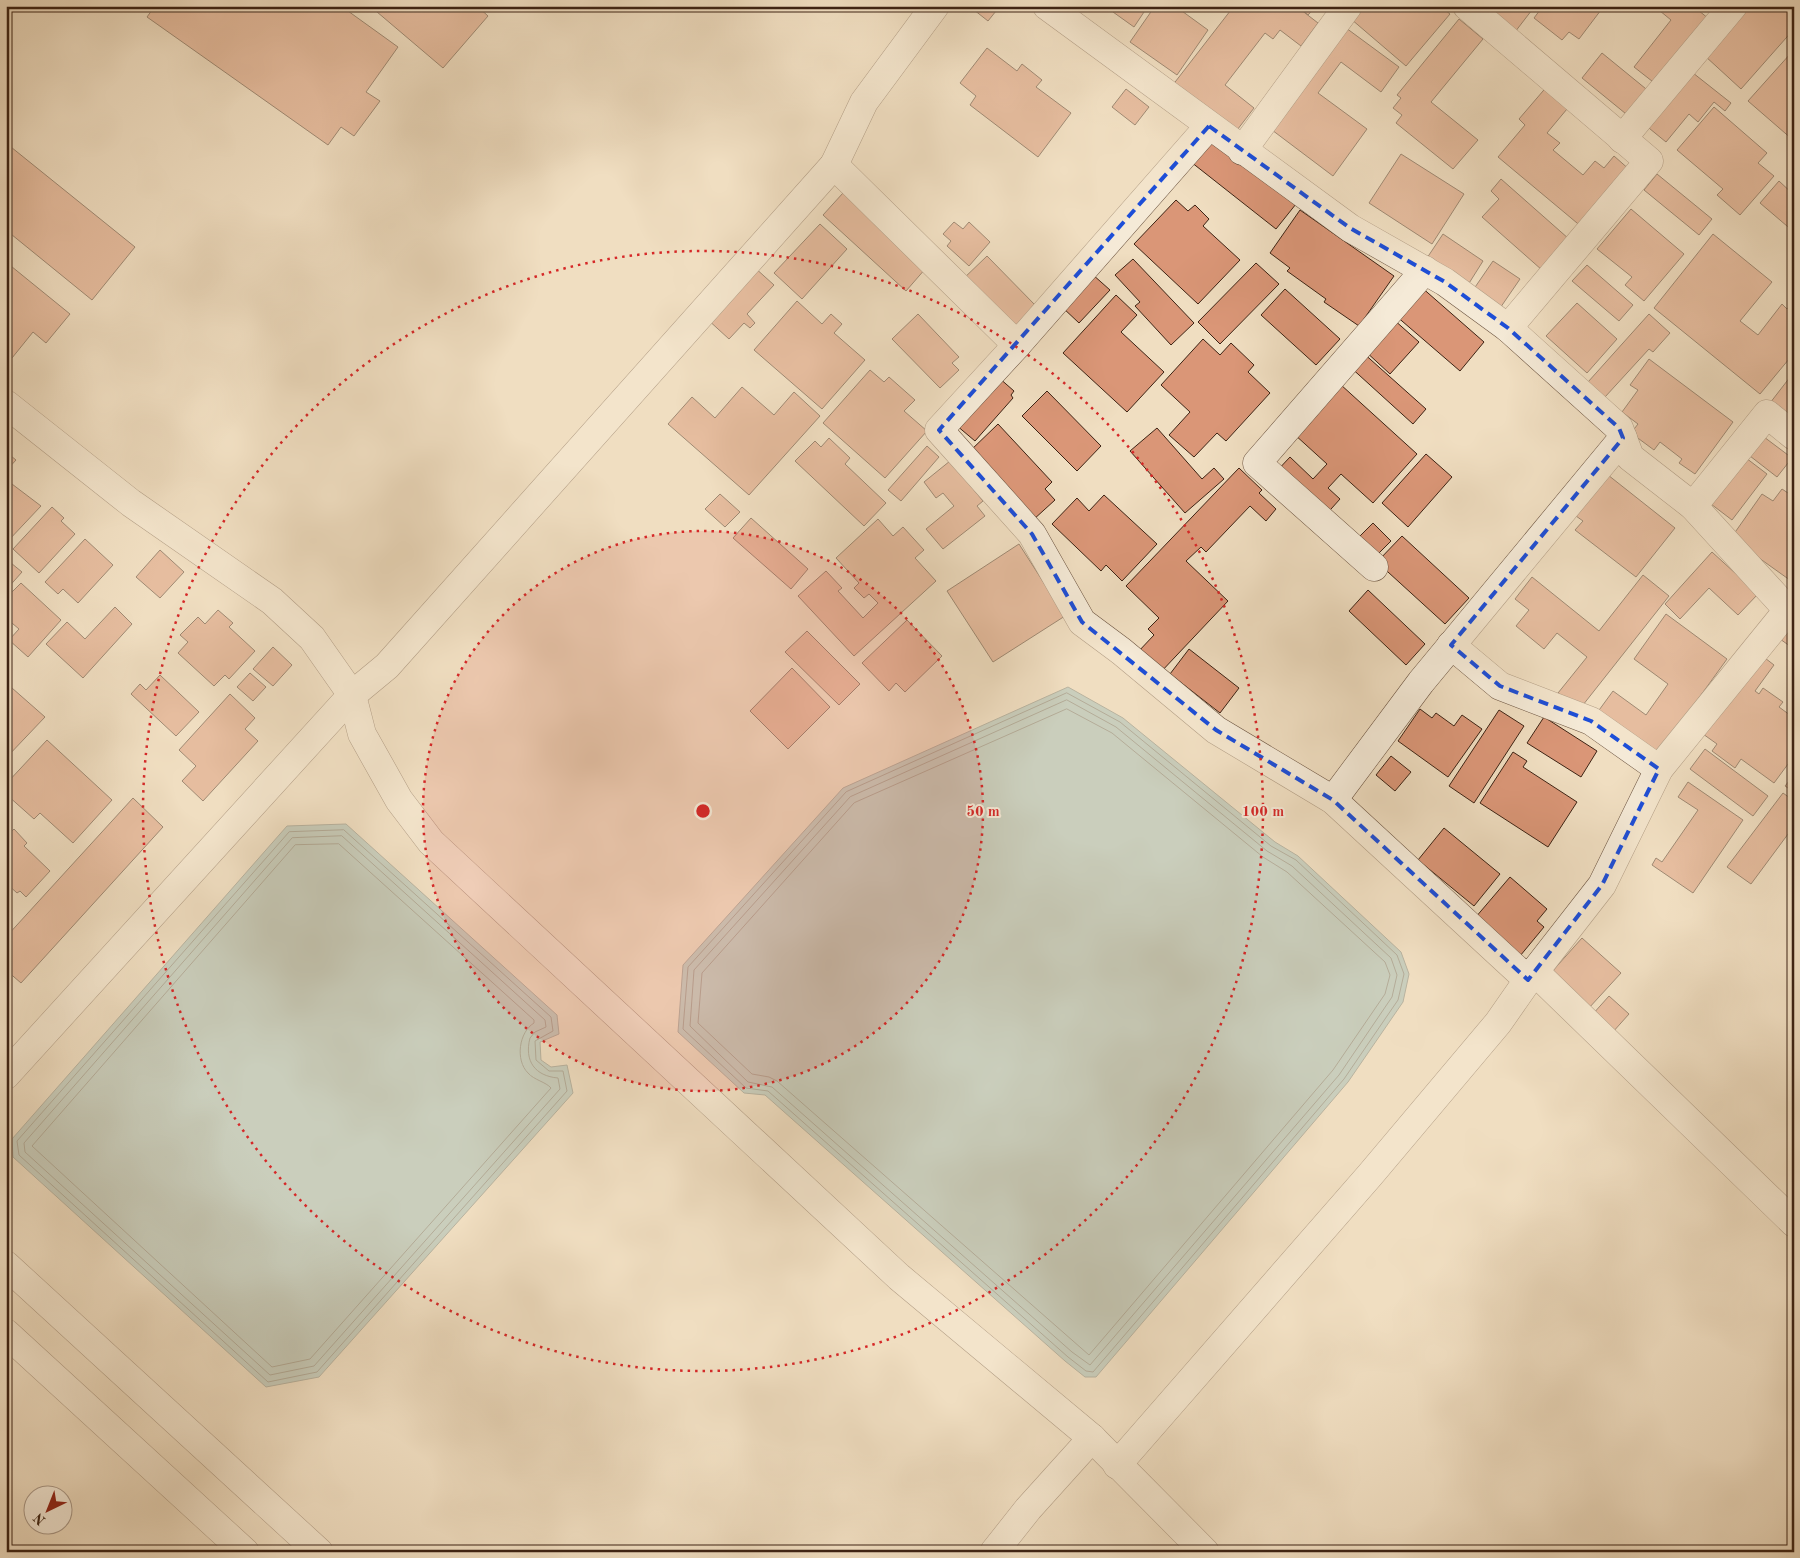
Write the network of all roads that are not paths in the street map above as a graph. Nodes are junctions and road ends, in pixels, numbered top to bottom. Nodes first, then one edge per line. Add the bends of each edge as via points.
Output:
1 (935, 6) edge
2 (1047, 6) edge
3 (1348, 6) edge
4 (1467, 6) edge
5 (1733, 6) edge
6 (1209, 126) junction
7 (1622, 139) junction
8 (1242, 151) junction
9 (834, 164) junction
10 (1425, 270) junction
11 (1508, 328) junction
12 (1017, 345) junction
13 (6, 404) edge
14 (1794, 436) edge
15 (1623, 438) junction
16 (1693, 506) junction
17 (1374, 567) dead end
18 (1452, 645) junction
19 (352, 695) junction
20 (1659, 769) junction
21 (1333, 800) junction
22 (1531, 976) junction
23 (6, 1074) edge
24 (1794, 1223) edge
25 (6, 1265) edge
26 (6, 1333) edge
27 (1092, 1438) junction
28 (1116, 1465) junction
29 (244, 1552) edge
30 (319, 1552) edge
31 (994, 1552) edge
32 (1205, 1552) edge

1 - 9 street via 864,102
2 - 6 street
3 - 8 street
4 - 7 street
5 - 7 street
6 - 8 street
6 - 12 street
7 - 11 street via 1649,161
8 - 10 street via 1350,228
9 - 12 street
9 - 19 street via 387,666
10 - 11 street
10 - 17 street via 1257,462
11 - 15 street via 1619,428
12 - 21 street via 939,430 1032,534 1082,622 1216,730
13 - 19 street via 131,503 272,601 312,638
14 - 16 street via 1767,414
15 - 16 street via 1630,457
15 - 18 street
16 - 20 street via 1788,610
18 - 20 street via 1500,686 1591,721
18 - 21 street
19 - 23 street
19 - 27 street via 362,734 399,800 431,842 899,1277
20 - 22 street via 1602,885
21 - 22 street
22 - 24 street
22 - 28 street via 1498,1023 1370,1175
25 - 30 street
26 - 29 street
27 - 28 street
27 - 31 street
28 - 32 street

